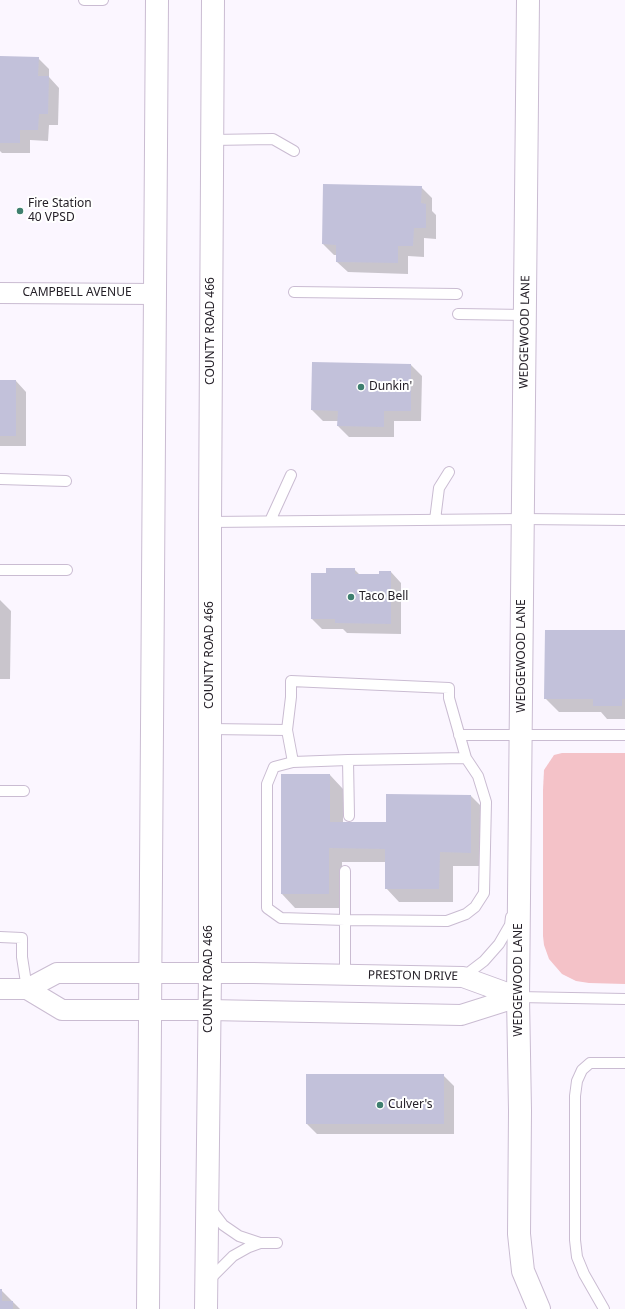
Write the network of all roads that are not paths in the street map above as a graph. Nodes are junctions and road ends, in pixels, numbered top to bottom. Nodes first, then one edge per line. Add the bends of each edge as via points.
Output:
1 (84, 0) edge
2 (103, 0) edge
3 (157, 0) edge
4 (213, 0) edge
5 (528, 0) edge
6 (212, 140) junction
7 (294, 151) dead end
8 (294, 292) dead end
9 (0, 293) edge
10 (155, 294) junction
11 (457, 294) dead end
12 (458, 314) dead end
13 (525, 315) junction
14 (449, 472) dead end
15 (292, 475) dead end
16 (0, 479) edge
17 (66, 481) dead end
18 (522, 519) junction
19 (435, 520) junction
20 (625, 520) edge
21 (270, 521) junction
22 (210, 522) junction
23 (0, 570) edge
24 (67, 570) dead end
25 (210, 729) junction
26 (287, 730) junction
27 (460, 735) junction
28 (521, 735) junction
29 (625, 735) edge
30 (466, 758) junction
31 (348, 760) junction
32 (293, 762) junction
33 (0, 791) edge
34 (24, 791) dead end
35 (349, 816) dead end
36 (345, 871) dead end
37 (519, 880) junction
38 (345, 920) junction
39 (0, 937) edge
40 (151, 972) junction
41 (210, 973) junction
42 (345, 975) junction
43 (463, 977) junction
44 (0, 989) edge
45 (27, 989) junction
46 (518, 997) junction
47 (625, 999) edge
48 (150, 1009) junction
49 (209, 1010) junction
50 (625, 1063) edge
51 (206, 1203) junction
52 (260, 1243) junction
53 (277, 1243) dead end
54 (206, 1282) junction
55 (148, 1309) edge
56 (206, 1309) edge
57 (539, 1309) edge
58 (604, 1309) edge

1 - 2 lane
3 - 10 main road
4 - 6 main road, COUNTY ROAD 466
5 - 13 main road, WEDGEWOOD LANE
6 - 7 lane via 273,139
6 - 22 main road, COUNTY ROAD 466
8 - 11 lane
9 - 10 street, CAMPBELL AVENUE
10 - 40 main road
12 - 13 lane
13 - 18 main road, WEDGEWOOD LANE
14 - 19 lane via 440,488
15 - 21 lane
16 - 17 lane
18 - 19 lane
18 - 20 lane
18 - 28 main road, WEDGEWOOD LANE
19 - 21 lane
21 - 22 lane
22 - 25 main road, COUNTY ROAD 466
23 - 24 lane
25 - 26 lane
25 - 41 main road, COUNTY ROAD 466
26 - 27 lane via 291,681 450,688 450,698
26 - 32 lane
27 - 28 lane
27 - 30 lane
28 - 29 lane
28 - 37 main road, WEDGEWOOD LANE
30 - 31 lane
30 - 38 lane via 478,776 486,802 484,893 475,907 466,914 447,921
31 - 32 lane
31 - 35 lane
32 - 38 lane via 274,767 267,784 267,908 282,918
33 - 34 lane
36 - 38 lane
37 - 43 lane via 510,925 499,944 484,961
37 - 46 main road, WEDGEWOOD LANE
38 - 42 lane
39 - 45 lane via 22,938
40 - 41 street, PRESTON DRIVE
40 - 45 street via 57,972
40 - 48 main road
41 - 42 street, PRESTON DRIVE
41 - 49 main road, COUNTY ROAD 466
42 - 43 street, PRESTON DRIVE
43 - 46 street, PRESTON DRIVE
44 - 45 street
45 - 48 street via 62,1010
46 - 47 lane
46 - 49 street via 461,1015
46 - 57 main road, WEDGEWOOD LANE via 519,1234 523,1271
48 - 49 street
48 - 55 main road
49 - 51 main road, COUNTY ROAD 466
50 - 58 lane via 590,1064 582,1070 575,1096 576,1251 584,1274
51 - 52 lane via 223,1226 239,1236
51 - 54 main road, COUNTY ROAD 466
52 - 53 lane
52 - 54 lane via 233,1256
54 - 56 main road, COUNTY ROAD 466

